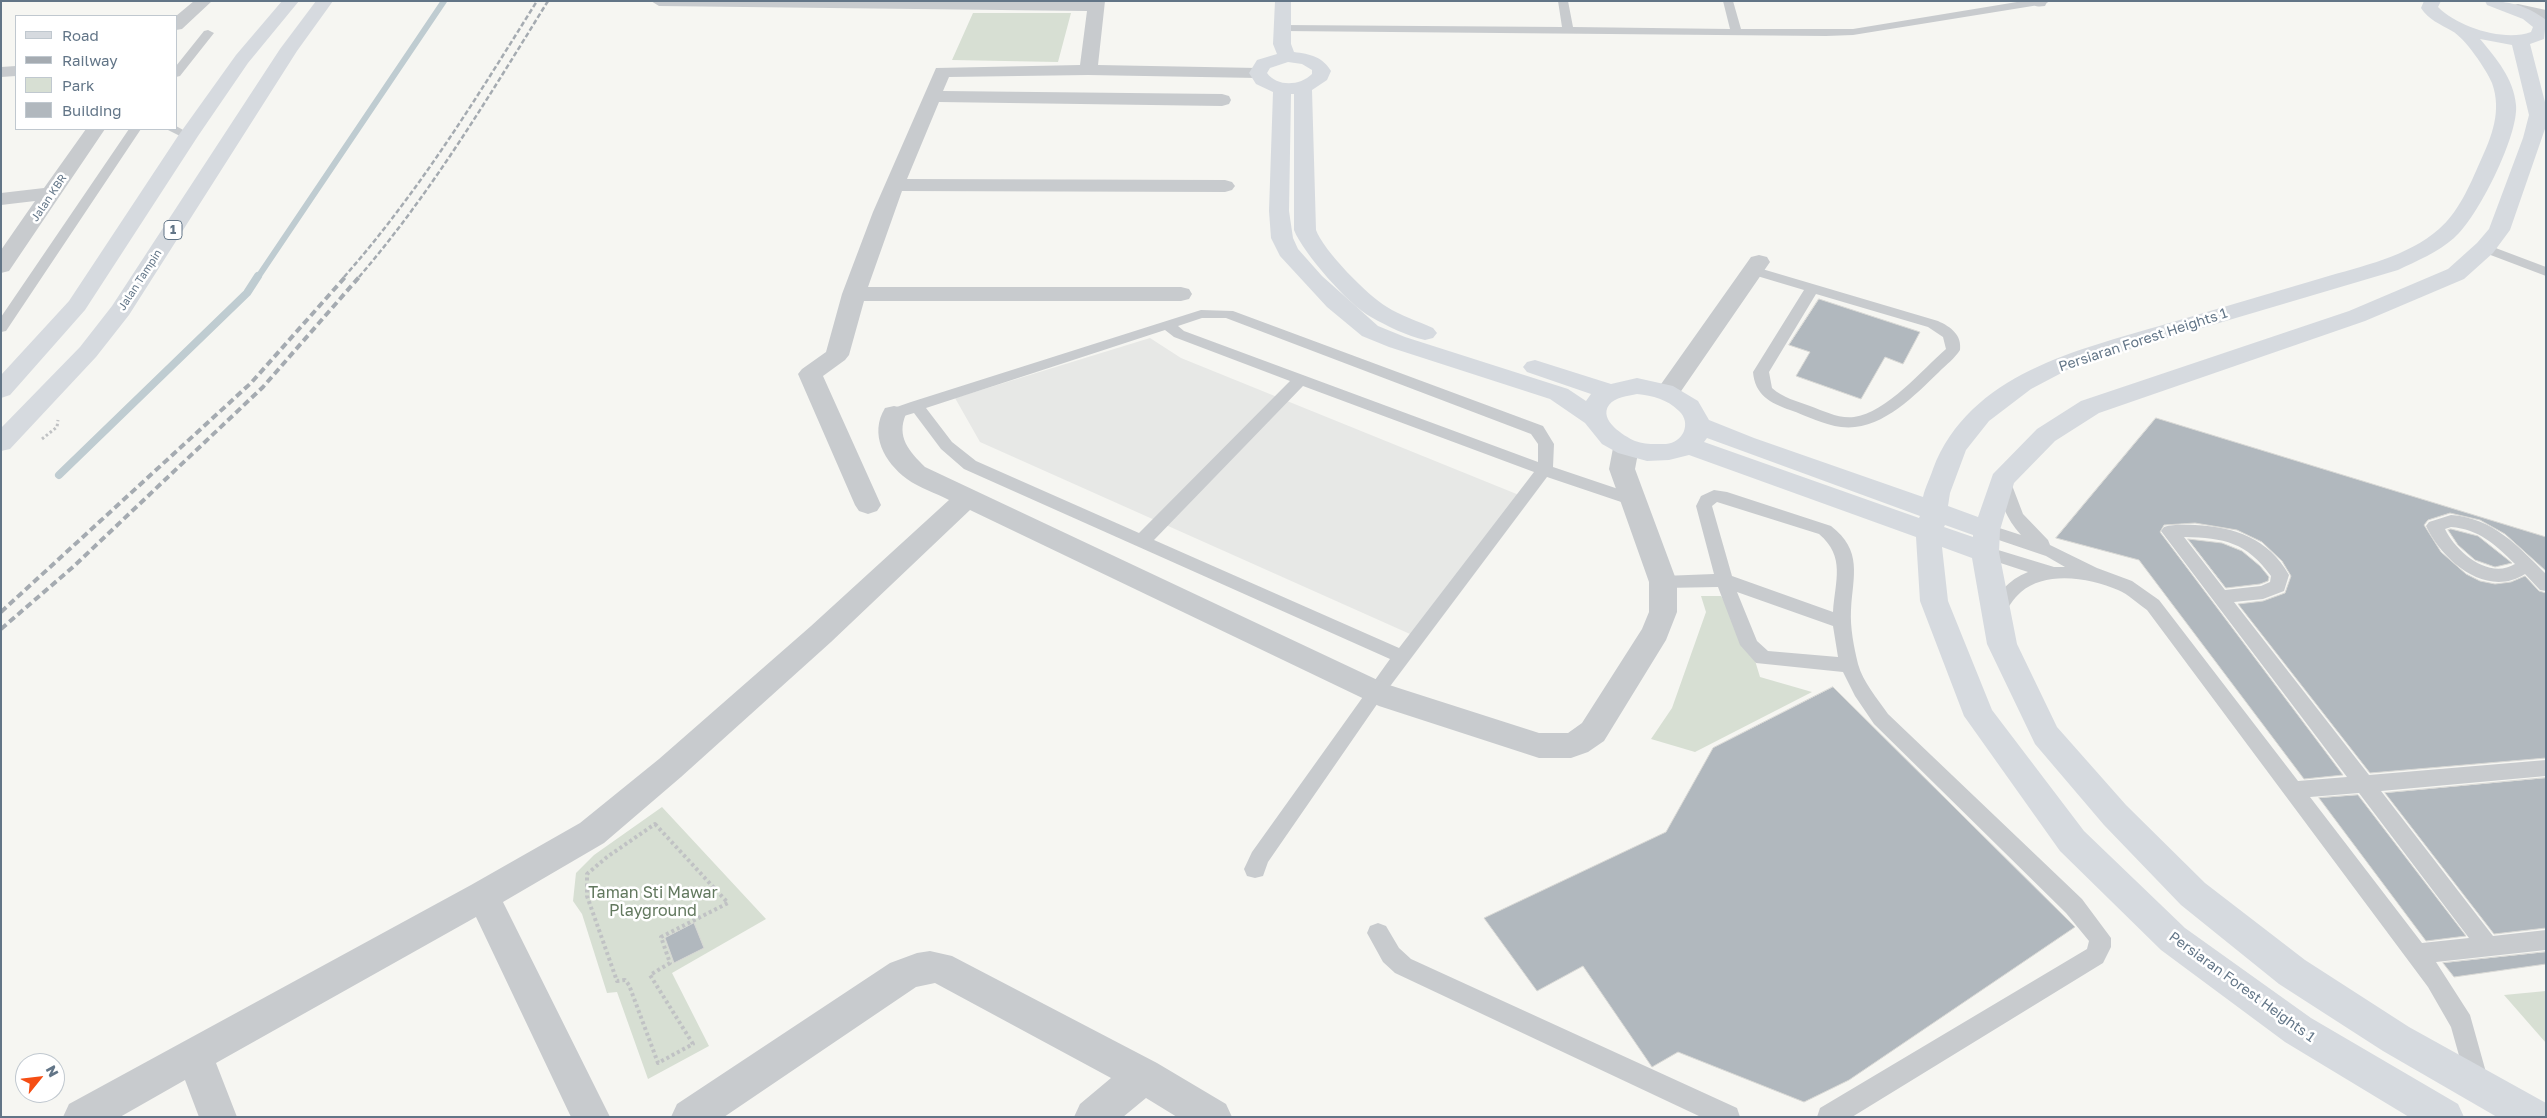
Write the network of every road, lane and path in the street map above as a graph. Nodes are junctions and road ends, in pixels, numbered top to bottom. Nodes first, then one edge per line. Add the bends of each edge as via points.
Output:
1 (204, 1) edge
2 (276, 1) edge
3 (291, 1) edge
4 (325, 1) edge
5 (344, 1) edge
6 (658, 1) edge
7 (1283, 1) edge
8 (1563, 1) edge
9 (1728, 1) edge
10 (2433, 1) edge
11 (2493, 1) edge
12 (756, 2) edge
13 (2040, 2) edge
14 (837, 3) edge
15 (924, 3) edge
16 (1006, 3) edge
17 (1097, 4) edge
18 (2518, 9) junction
19 (2546, 15) edge
20 (178, 23) edge
21 (1282, 28) junction
22 (2462, 30) junction
23 (1568, 32) junction
24 (208, 33) dead end
25 (1736, 33) junction
26 (2535, 37) edge
27 (289, 49) junction
28 (193, 52) junction
29 (178, 54) edge
30 (1287, 57) junction
31 (242, 58) junction
32 (2540, 58) dead end
33 (1088, 70) junction
34 (15, 71) edge
35 (178, 71) edge
36 (1, 72) edge
37 (1258, 73) junction
38 (2528, 79) junction
39 (1293, 87) junction
40 (932, 96) junction
41 (1222, 100) dead end
42 (94, 130) edge
43 (134, 130) edge
44 (180, 132) edge
45 (894, 185) junction
46 (1225, 186) dead end
47 (52, 193) junction
48 (1, 199) edge
49 (2485, 248) junction
50 (1, 266) edge
51 (1755, 266) joint
52 (2546, 272) edge
53 (1812, 290) junction
54 (853, 294) junction
55 (1181, 294) dead end
56 (1168, 325) junction
57 (1, 328) edge
58 (1300, 380) junction
59 (1, 390) edge
60 (1608, 392) junction
61 (1668, 392) junction
62 (906, 410) junction
63 (1594, 418) junction
64 (1693, 435) junction
65 (1, 443) edge
66 (1626, 448) junction
67 (1544, 470) junction
68 (2002, 480) junction
69 (967, 498) junction
70 (1633, 500) junction
71 (868, 505) dead end
72 (1932, 522) junction
73 (1142, 541) junction
74 (1986, 541) junction
75 (2052, 552) junction
76 (2526, 566) junction
77 (2091, 573) junction
78 (2054, 574) junction
79 (1724, 580) junction
80 (1663, 582) junction
81 (2546, 585) edge
82 (2220, 597) junction
83 (1996, 612) junction
84 (1842, 622) junction
85 (1402, 657) junction
86 (1849, 665) junction
87 (1375, 692) junction
88 (2546, 768) edge
89 (2361, 783) junction
90 (2293, 790) junction
91 (655, 824) joint
92 (1255, 870) dead end
93 (483, 896) junction
94 (1378, 933) dead end
95 (2546, 940) edge
96 (2488, 946) junction
97 (2416, 954) junction
98 (194, 1054) junction
99 (1144, 1076) junction
100 (2476, 1084) junction
101 (82, 1117) edge
102 (218, 1117) edge
103 (591, 1117) edge
104 (690, 1117) edge
105 (1093, 1117) edge
106 (1212, 1117) edge
107 (1728, 1117) edge
108 (1829, 1117) edge
109 (2444, 1117) edge
110 (2534, 1117) edge

1 - 20 street
2 - 31 main road
3 - 31 main road
4 - 27 main road, Jalan Tampin / 1
5 - 27 main road via 308,38
6 - 12 street
7 - 21 main road
8 - 23 lane
9 - 25 lane
10 - 22 main road via 2429,8 2432,14
11 - 18 main road
12 - 14 street
13 - 25 lane via 1853,32
14 - 15 street
15 - 16 street
16 - 17 street
17 - 33 street
18 - 19 street
18 - 26 main road via 2542,26
21 - 23 lane
21 - 30 main road via 1282,44
22 - 26 main road via 2492,38
22 - 72 main road, Persiaran Forest Heights 1 via 2491,66 2503,88 2507,108 2502,132 2471,202 2450,231 2427,248 2390,265 2112,347 2061,364 2022,384 1980,416 1954,448 1937,494
23 - 25 lane
24 - 28 lane
26 - 38 main road
27 - 65 main road, Jalan Tampin / 1 via 122,310 88,352
28 - 29 lane
28 - 35 lane
30 - 37 main road via 1269,61 1259,68
30 - 39 main road via 1306,59 1322,71 1318,80
31 - 44 main road
32 - 38 main road
33 - 37 street
33 - 40 street via 942,72
34 - 36 street
37 - 39 main road via 1265,82
38 - 49 main road via 2539,115 2499,230
39 - 60 main road via 1302,130 1305,230 1322,258 1358,295 1378,312 1422,332
39 - 63 main road via 1280,211 1282,238 1288,252 1304,270 1334,302 1370,331 1559,394
40 - 41 street
40 - 45 street
42 - 47 street, Jalan KBR
43 - 57 lane
44 - 59 main road via 77,305
45 - 46 street
45 - 54 street
47 - 48 street
47 - 50 street, Jalan KBR
49 - 52 lane
49 - 68 main road via 2456,274 2357,316 2090,407 2046,435
51 - 53 lane
51 - 61 street
53 - 53 lane via 1840,295 1938,326 1952,337 1953,350 1888,407 1870,418 1843,422 1776,400 1762,386 1761,372
54 - 55 street
54 - 71 street via 837,356 810,374
56 - 58 lane via 1180,334
56 - 62 lane
56 - 67 lane via 1201,314 1228,314 1537,430 1546,438 1549,448
58 - 67 lane
58 - 73 lane
60 - 61 main road via 1637,386
60 - 63 main road via 1594,408
61 - 64 main road via 1690,406 1696,416
62 - 69 street via 888,424 890,439 902,461 916,473
62 - 73 lane via 952,454 970,464
63 - 66 main road via 1605,434
64 - 66 main road via 1675,451 1660,453
64 - 72 main road
66 - 70 street via 1622,469
67 - 70 lane
67 - 85 lane
68 - 74 main road
68 - 75 lane via 2014,518
69 - 87 street
69 - 93 street via 821,634 625,807 592,833
70 - 80 street
72 - 74 main road
72 - 109 main road, Persiaran Forest Heights 1 via 1928,544 1934,601 1979,716 2072,841 2173,939 2298,1030
73 - 85 lane
74 - 75 lane
74 - 78 lane
74 - 83 main road
75 - 77 lane
76 - 76 lane via 2486,528 2454,521 2435,526 2438,535 2478,572 2494,576 2518,572
76 - 81 lane
77 - 78 lane
77 - 90 lane via 2126,586 2153,605
78 - 83 lane via 2021,581 2005,595
79 - 80 lane
79 - 84 lane
79 - 84 lane via 1704,506 1714,496 1833,534 1847,555
79 - 86 lane via 1754,653 1763,658
80 - 87 street via 1662,612 1656,632 1593,732 1567,746 1551,747 1528,742 1431,713
82 - 82 lane via 2198,568 2170,531 2215,532 2240,539 2257,548 2280,575 2278,586 2271,589
82 - 89 lane
83 - 100 main road via 2002,644 2046,735 2115,815 2193,894 2292,972 2396,1039
84 - 86 lane
85 - 87 lane
86 - 108 lane via 1881,719 2074,906 2100,938 2100,947 2095,956
87 - 92 lane via 1259,858
88 - 89 lane
89 - 90 lane
89 - 96 lane
90 - 97 lane
91 - 91 path via 728,903 661,937 670,964 650,975 693,1044 658,1063 629,985 625,980 617,981 587,896 587,874 607,856
93 - 98 street
93 - 103 street
94 - 107 lane via 1391,955 1403,966
95 - 96 lane
96 - 97 lane
97 - 100 lane via 2462,1023
98 - 101 street
98 - 102 street
99 - 104 street via 940,968 929,966 916,968 904,975
99 - 105 street
99 - 106 street
100 - 110 main road

